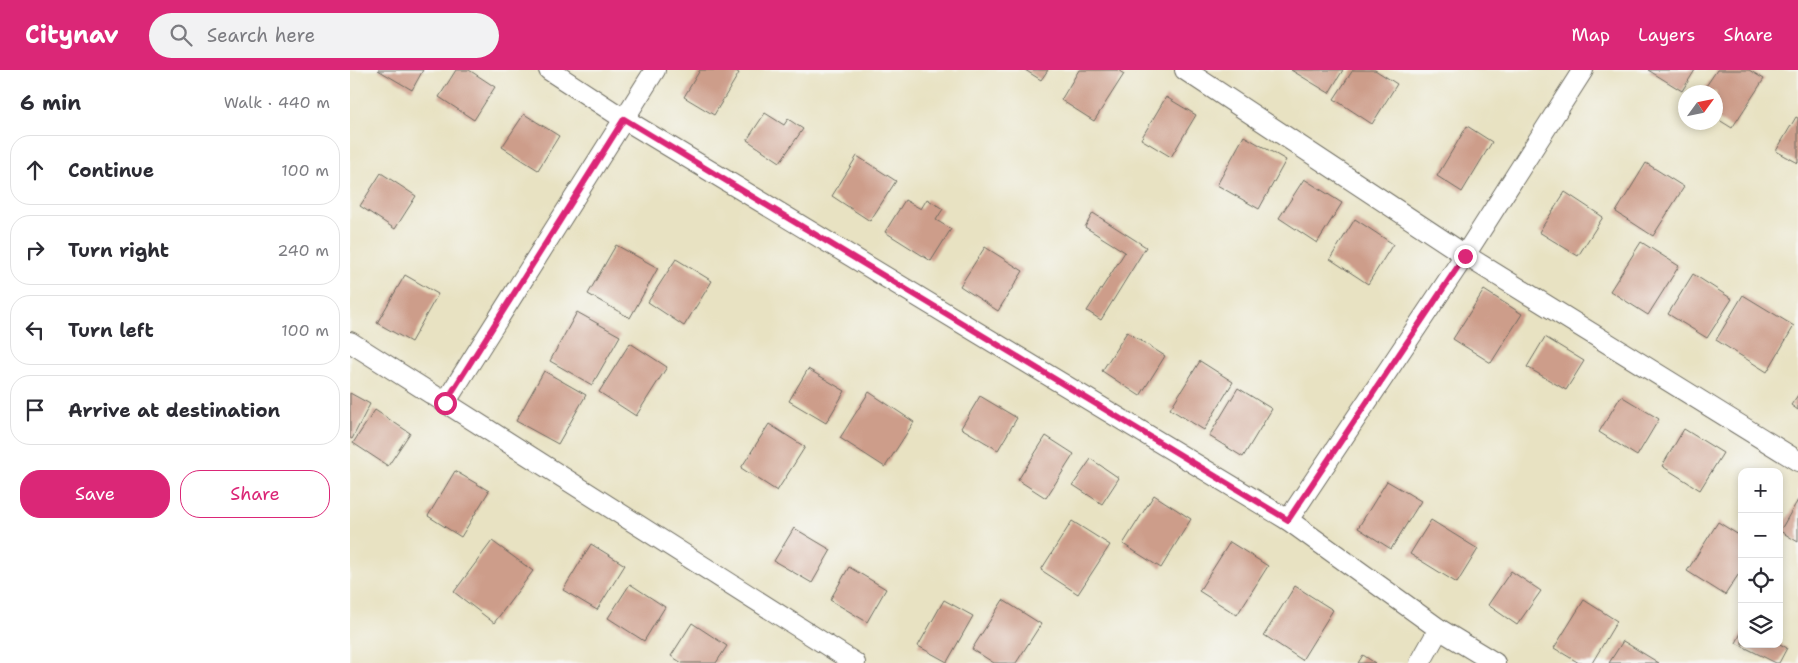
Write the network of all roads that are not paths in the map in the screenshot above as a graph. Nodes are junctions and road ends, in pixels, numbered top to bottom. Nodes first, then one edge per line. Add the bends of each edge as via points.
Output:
1 (549, 70) edge
2 (655, 70) edge
3 (1185, 70) edge
4 (1583, 70) edge
5 (624, 119) junction
6 (1465, 256) junction
7 (350, 342) edge
8 (445, 403) junction
9 (1798, 461) edge
10 (1288, 520) junction
11 (1439, 629) junction
12 (855, 663) edge
13 (1420, 663) edge
14 (1494, 663) edge

1 - 5 street
2 - 5 street
3 - 6 street
4 - 6 street
5 - 8 street
5 - 10 street
6 - 9 street
6 - 10 street
7 - 8 street
8 - 12 street
10 - 11 street
11 - 13 street
11 - 14 street

